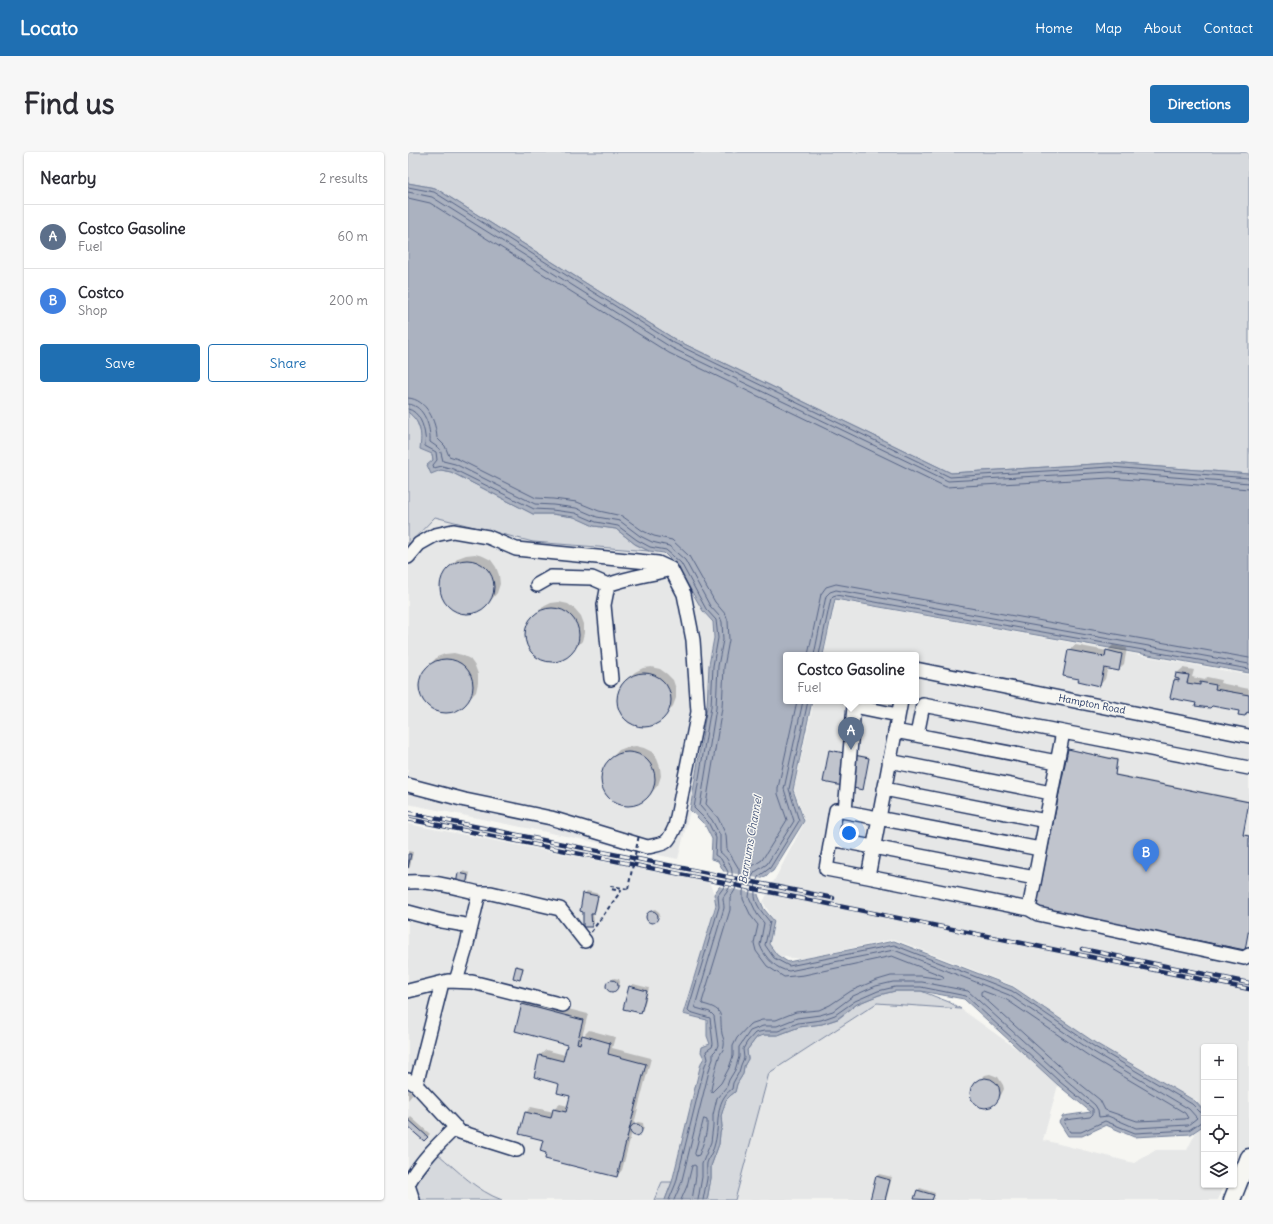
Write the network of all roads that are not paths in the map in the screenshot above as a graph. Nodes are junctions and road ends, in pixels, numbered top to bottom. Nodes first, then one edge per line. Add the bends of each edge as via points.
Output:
1 (408, 557) edge
2 (671, 569) junction
3 (537, 584) dead end
4 (608, 584) junction
5 (919, 670) edge
6 (611, 679) dead end
7 (900, 704) edge
8 (898, 716) junction
9 (895, 731) junction
10 (1063, 732) junction
11 (917, 735) junction
12 (1249, 736) edge
13 (889, 761) junction
14 (1057, 762) junction
15 (1249, 768) edge
16 (408, 785) edge
17 (884, 789) junction
18 (1051, 793) junction
19 (845, 812) junction
20 (879, 817) junction
21 (1046, 821) junction
22 (831, 839) junction
23 (873, 847) junction
24 (1040, 849) junction
25 (868, 877) junction
26 (1035, 878) junction
27 (408, 882) edge
28 (479, 894) junction
29 (1029, 909) junction
30 (408, 912) edge
31 (472, 926) junction
32 (584, 941) road end
33 (1249, 955) edge
34 (456, 982) junction
35 (442, 983) junction
36 (408, 991) edge
37 (563, 1005) dead end
38 (412, 1082) edge
39 (456, 1127) junction
40 (517, 1150) dead end
41 (1249, 1157) edge
42 (408, 1185) edge
43 (413, 1200) edge
44 (1232, 1200) edge

1 - 2 street via 419,544 435,535 453,531 488,538 516,549 658,563
2 - 4 street
2 - 16 street via 684,594 693,640 698,712 675,827 669,840 647,847 551,818
3 - 4 street via 551,577 592,578
4 - 6 street via 604,605
5 - 12 street, Hampton Road
7 - 8 street
8 - 9 street
8 - 19 street via 854,706
9 - 11 street
9 - 13 street
10 - 11 street via 923,705
10 - 14 street
10 - 15 street
11 - 14 street
13 - 17 street
13 - 18 street
14 - 18 street
17 - 20 street
17 - 21 street
18 - 21 street
19 - 20 street
19 - 22 street via 836,810
20 - 23 street
20 - 24 street
21 - 24 street
22 - 23 street
22 - 25 street via 826,869
23 - 25 street
23 - 26 street
24 - 26 street
25 - 29 street
26 - 29 street
27 - 28 street via 416,881
28 - 31 street
28 - 32 street via 491,893 560,909
29 - 33 street via 1038,914 1244,958
30 - 31 street via 442,922
31 - 34 street
34 - 35 street
34 - 37 street via 472,982
35 - 36 street
35 - 38 street
38 - 39 street
39 - 40 street via 460,1132
39 - 42 street via 438,1144
41 - 44 main road
42 - 43 street

